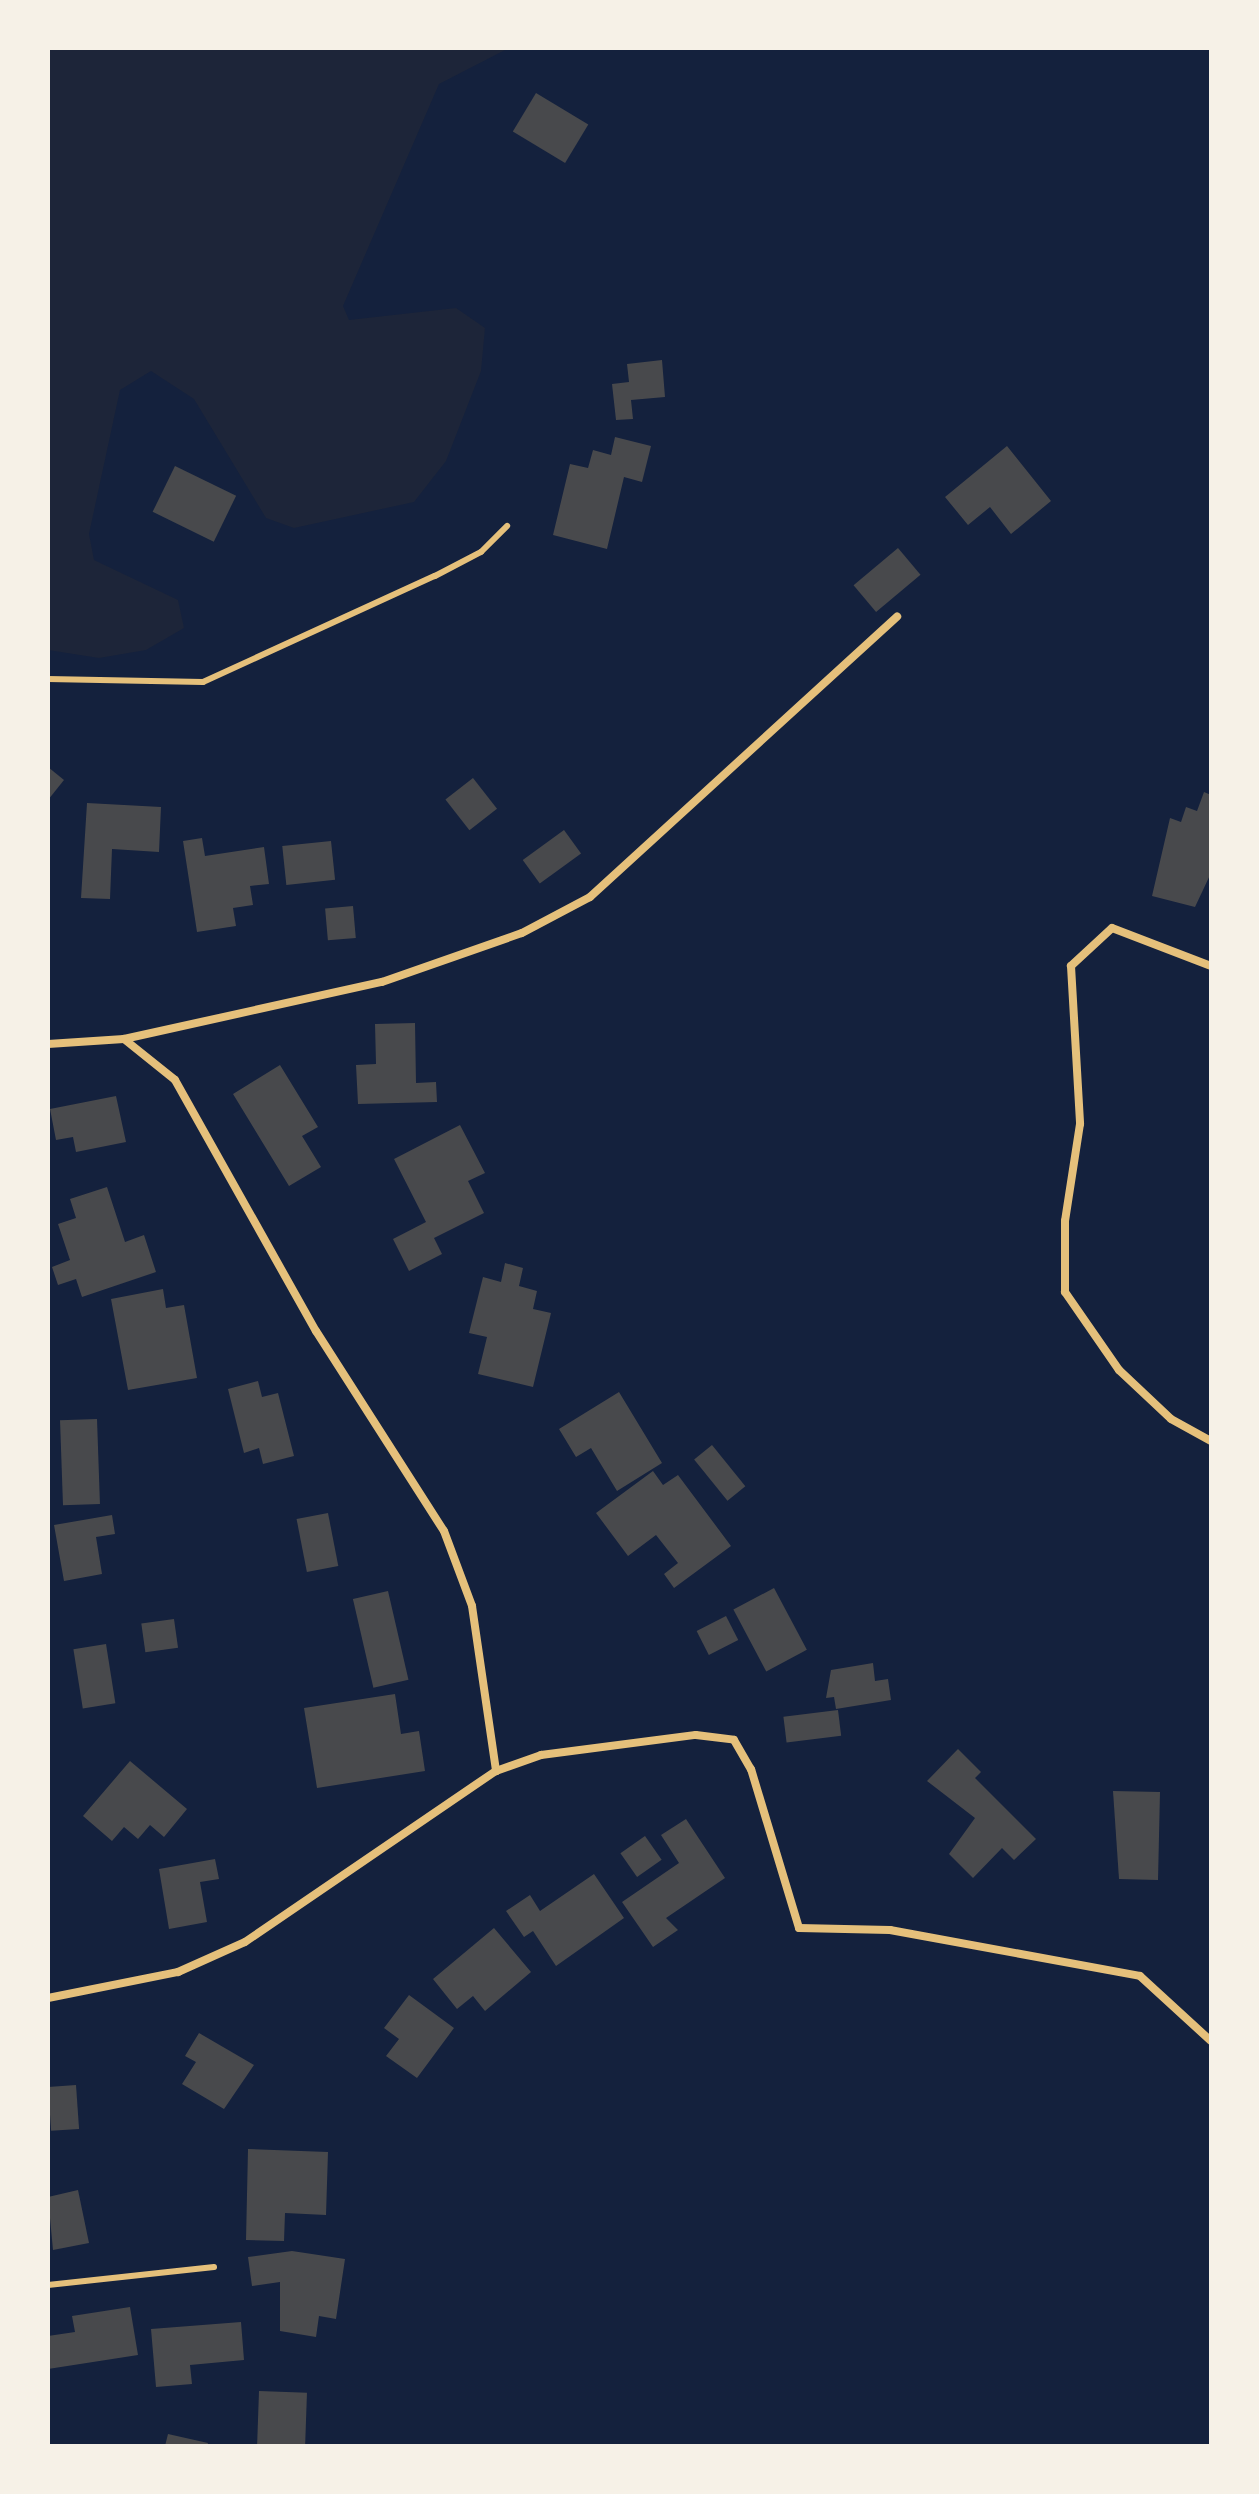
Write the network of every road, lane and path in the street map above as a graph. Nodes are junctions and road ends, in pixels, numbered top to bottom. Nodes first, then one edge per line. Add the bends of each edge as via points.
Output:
1 (507, 526) dead end
2 (897, 617) dead end
3 (48, 679) edge
4 (1211, 966) edge
5 (124, 1039) junction
6 (48, 1044) edge
7 (1211, 1441) edge
8 (496, 1771) junction
9 (48, 1998) edge
10 (1211, 2041) edge
11 (214, 2267) dead end
12 (48, 2285) edge

1 - 3 lane via 458,564 203,682
2 - 5 street via 590,897 428,969
4 - 7 street via 1112,928 1071,966 1080,1124 1065,1221 1065,1292 1119,1370 1171,1419
5 - 6 street
5 - 8 street via 175,1080 316,1331 444,1531 472,1606
8 - 9 street via 245,1942 178,1972
8 - 10 street via 607,1744 696,1735 734,1740 751,1769 790,1918 799,1928 890,1930 1140,1976
11 - 12 lane

